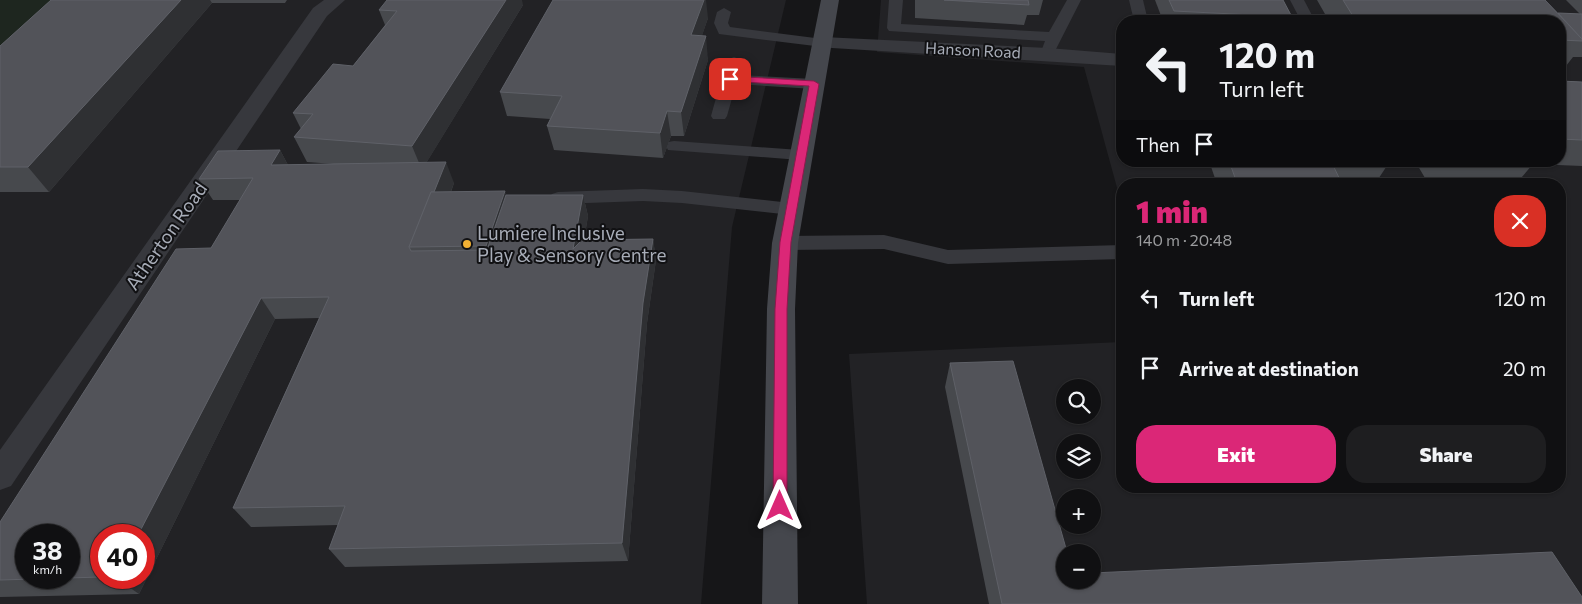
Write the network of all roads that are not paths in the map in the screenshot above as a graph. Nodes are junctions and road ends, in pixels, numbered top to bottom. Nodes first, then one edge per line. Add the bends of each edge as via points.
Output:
1 (336, 0) edge
2 (830, 0) edge
3 (896, 0) edge
4 (1074, 0) edge
5 (1136, 0) edge
6 (1297, 0) edge
7 (724, 12) dead end
8 (1140, 15) edge
9 (1305, 15) edge
10 (823, 43) junction
11 (1050, 45) junction
12 (1116, 59) edge
13 (734, 62) dead end
14 (730, 79) junction
15 (814, 84) junction
16 (719, 116) dead end
17 (674, 146) dead end
18 (800, 155) junction
19 (558, 198) edge
20 (791, 209) junction
21 (785, 242) junction
22 (1116, 252) edge
23 (0, 476) edge
24 (780, 604) edge

1 - 23 street, Atherton Road via 320,12
2 - 10 street
3 - 11 lane via 894,28
4 - 11 lane
5 - 8 lane
6 - 9 lane
7 - 10 lane via 721,23 724,31
10 - 11 street, Hanson Road
10 - 15 street
11 - 12 street, Hanson Road
13 - 14 lane
14 - 15 lane
14 - 16 lane
15 - 18 street
17 - 18 lane
18 - 20 street
19 - 20 lane via 653,196
20 - 21 street
21 - 22 lane via 884,242 948,257
21 - 24 street via 781,309

